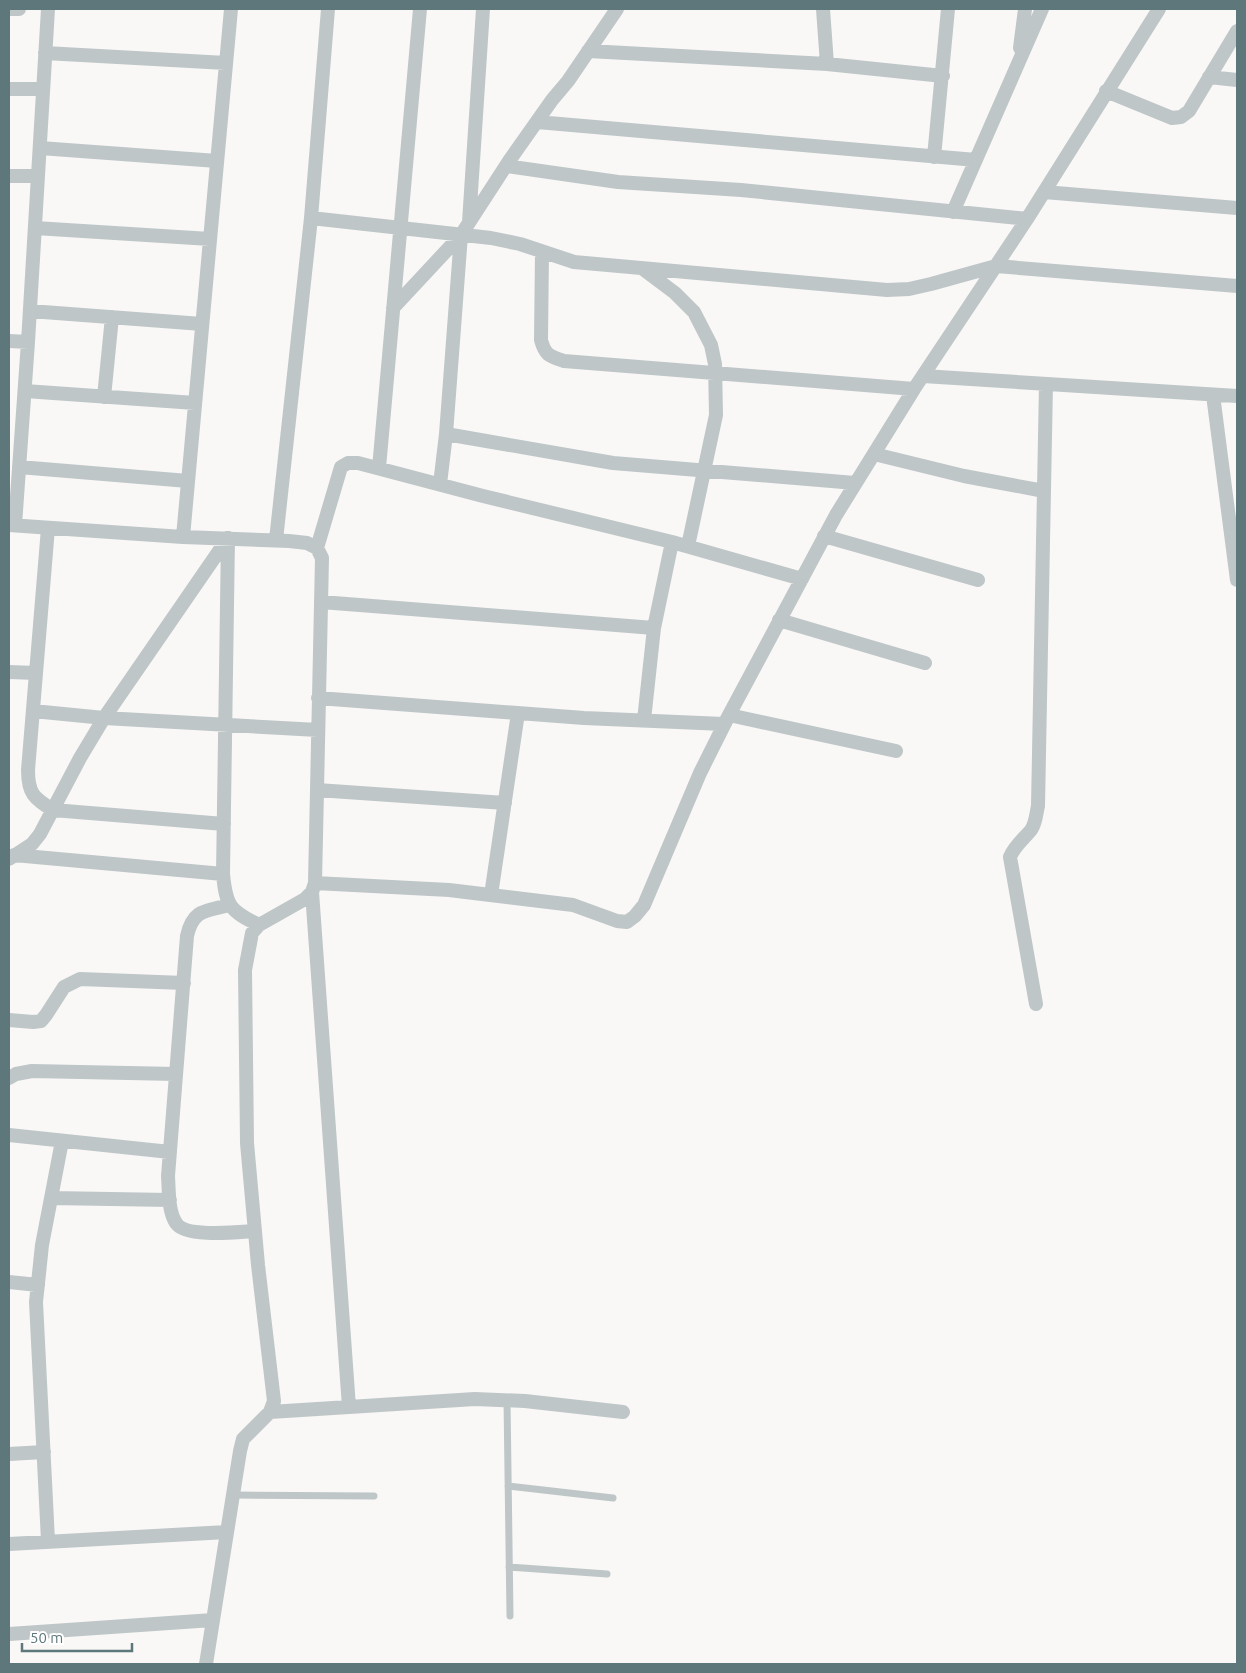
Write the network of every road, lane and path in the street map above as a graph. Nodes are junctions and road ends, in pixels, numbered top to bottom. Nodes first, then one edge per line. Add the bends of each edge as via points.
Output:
1 (9, 9) edge
2 (19, 9) edge
3 (48, 9) edge
4 (231, 9) edge
5 (328, 9) edge
6 (420, 9) edge
7 (483, 9) edge
8 (823, 9) edge
9 (948, 9) edge
10 (1025, 9) edge
11 (1042, 9) edge
12 (1160, 9) edge
13 (612, 12) edge
14 (1237, 31) edge
15 (588, 51) junction
16 (45, 53) junction
17 (1019, 61) junction
18 (226, 63) junction
19 (827, 64) junction
20 (942, 76) junction
21 (1209, 77) junction
22 (1237, 80) edge
23 (9, 89) edge
24 (43, 89) junction
25 (1106, 91) junction
26 (537, 122) junction
27 (40, 148) junction
28 (934, 156) junction
29 (976, 160) junction
30 (217, 161) junction
31 (506, 166) junction
32 (9, 176) edge
33 (38, 176) junction
34 (1044, 192) junction
35 (1237, 208) edge
36 (953, 212) junction
37 (311, 218) junction
38 (1027, 219) junction
39 (469, 222) junction
40 (35, 228) junction
41 (400, 228) junction
42 (461, 235) junction
43 (210, 239) junction
44 (542, 252) junction
45 (996, 266) junction
46 (642, 269) junction
47 (1237, 286) edge
48 (393, 308) junction
49 (30, 311) junction
50 (112, 317) junction
51 (202, 324) junction
52 (9, 341) edge
53 (28, 342) junction
54 (714, 373) junction
55 (923, 376) junction
56 (1046, 384) junction
57 (914, 389) junction
58 (25, 392) junction
59 (1213, 395) junction
60 (1237, 396) edge
61 (104, 397) junction
62 (195, 403) junction
63 (16, 421) edge
64 (446, 434) junction
65 (874, 454) junction
66 (19, 467) junction
67 (379, 468) junction
68 (703, 471) junction
69 (188, 481) junction
70 (856, 483) junction
71 (440, 484) junction
72 (1044, 491) junction
73 (12, 525) edge
74 (48, 528) junction
75 (824, 536) junction
76 (183, 537) junction
77 (228, 538) junction
78 (276, 540) junction
79 (672, 542) junction
80 (688, 546) junction
81 (317, 548) junction
82 (802, 579) junction
83 (978, 580) dead end
84 (1237, 580) edge
85 (321, 602) junction
86 (780, 620) junction
87 (654, 628) junction
88 (925, 663) dead end
89 (9, 672) edge
90 (36, 673) junction
91 (318, 698) junction
92 (33, 711) junction
93 (518, 713) junction
94 (104, 718) junction
95 (726, 719) junction
96 (644, 720) junction
97 (226, 726) junction
98 (318, 730) junction
99 (896, 752) dead end
100 (316, 790) junction
101 (505, 804) junction
102 (52, 810) junction
103 (224, 824) junction
104 (11, 857) edge
105 (223, 874) junction
106 (313, 888) junction
107 (491, 895) junction
108 (230, 905) junction
109 (259, 925) junction
110 (184, 983) junction
111 (1036, 1004) dead end
112 (9, 1020) edge
113 (176, 1074) junction
114 (9, 1078) edge
115 (9, 1136) edge
116 (62, 1141) junction
117 (170, 1152) junction
118 (51, 1198) junction
119 (170, 1200) junction
120 (255, 1231) junction
121 (9, 1282) edge
122 (38, 1285) junction
123 (507, 1400) junction
124 (349, 1407) junction
125 (270, 1412) junction
126 (623, 1412) dead end
127 (44, 1452) junction
128 (9, 1454) edge
129 (508, 1486) junction
130 (233, 1495) junction
131 (374, 1496) dead end
132 (613, 1498) dead end
133 (227, 1532) junction
134 (48, 1542) junction
135 (9, 1544) edge
136 (509, 1567) junction
137 (607, 1574) dead end
138 (510, 1616) dead end
139 (213, 1620) junction
140 (9, 1634) edge
141 (206, 1664) edge

1 - 2 street
3 - 16 street
4 - 18 street
5 - 37 street
6 - 41 street
7 - 39 street
8 - 19 street
9 - 20 street
10 - 17 street
11 - 17 street
12 - 25 street
13 - 15 street
14 - 21 street
15 - 19 street
15 - 26 street
16 - 18 street
16 - 24 street
17 - 29 street
18 - 30 street
19 - 20 street
20 - 28 street
21 - 22 street
21 - 25 street via 1189,110 1181,117 1172,118
23 - 24 street
24 - 27 street
25 - 34 street
26 - 28 street
26 - 31 street
27 - 30 street
27 - 33 street
28 - 29 street
29 - 36 street
30 - 43 street
31 - 36 street via 618,182 741,190
31 - 39 street
32 - 33 street
33 - 40 street
34 - 35 street
34 - 38 street
36 - 38 street
37 - 41 street
37 - 78 street
38 - 45 street
39 - 42 street
40 - 43 street
40 - 49 street
41 - 42 street
41 - 48 street
42 - 44 street via 520,244
42 - 48 street
42 - 64 street
43 - 51 street
44 - 46 street via 574,262
44 - 54 street via 541,340 544,350 551,356 564,360
45 - 46 street via 916,288 888,290
45 - 47 street
45 - 55 street
46 - 54 street via 675,293 694,312 711,345
48 - 67 street
49 - 50 street
49 - 53 street
50 - 51 street
50 - 61 street
51 - 62 street
52 - 53 street
53 - 58 street
54 - 57 street
54 - 68 street via 716,415
55 - 56 street
55 - 57 street
56 - 59 street
56 - 72 street
57 - 65 street
58 - 61 street
58 - 63 street
59 - 60 street
59 - 84 street
61 - 62 street
62 - 69 street
63 - 66 street
64 - 68 street via 613,463
64 - 71 street
65 - 70 street
65 - 72 street
66 - 69 street
66 - 73 street
67 - 71 street
67 - 81 street via 358,463 348,463 341,468
68 - 70 street
68 - 80 street
69 - 76 street
70 - 75 street
71 - 79 street
72 - 111 street via 1038,806 1036,821 1010,857
73 - 74 street
74 - 76 street
74 - 90 street
75 - 82 street
75 - 83 street
76 - 77 street
77 - 78 street
77 - 94 street
77 - 97 street
78 - 81 street via 307,543
79 - 80 street
79 - 87 street
80 - 82 street
81 - 85 street via 322,558
82 - 86 street
85 - 87 street
85 - 91 street
86 - 88 street
86 - 95 street
87 - 96 street
89 - 90 street
90 - 92 street
91 - 93 street
91 - 98 street
92 - 94 street
92 - 102 street via 28,784 37,799
93 - 96 street
93 - 101 street
94 - 97 street
94 - 102 street
95 - 96 street
95 - 99 street
95 - 107 street via 644,905 627,922 573,905
97 - 98 street
97 - 103 street
98 - 100 street
100 - 101 street
100 - 106 street
101 - 107 street
102 - 103 street
102 - 104 street via 32,844
103 - 105 street
104 - 105 street
105 - 108 street
106 - 107 street via 449,890
106 - 109 street via 305,900
106 - 124 street
108 - 109 street via 238,915
108 - 110 street via 196,916 190,924
109 - 120 street via 252,933 245,970 247,1143
110 - 112 street via 80,979 64,987 41,1021
110 - 113 street
113 - 114 street via 32,1071
113 - 117 street
115 - 116 street
116 - 117 street
116 - 118 street
117 - 119 street
118 - 119 street
118 - 122 street
119 - 120 street via 174,1221 187,1231
120 - 125 street via 274,1390
121 - 122 street
122 - 127 street via 36,1323
123 - 124 street
123 - 126 street
123 - 129 lane
124 - 125 street
125 - 130 street via 244,1439
127 - 128 street
127 - 134 street
129 - 132 lane
129 - 136 lane
130 - 131 lane
130 - 133 street
133 - 134 street
133 - 139 street
134 - 135 street
136 - 137 lane
136 - 138 lane
139 - 140 street
139 - 141 street

